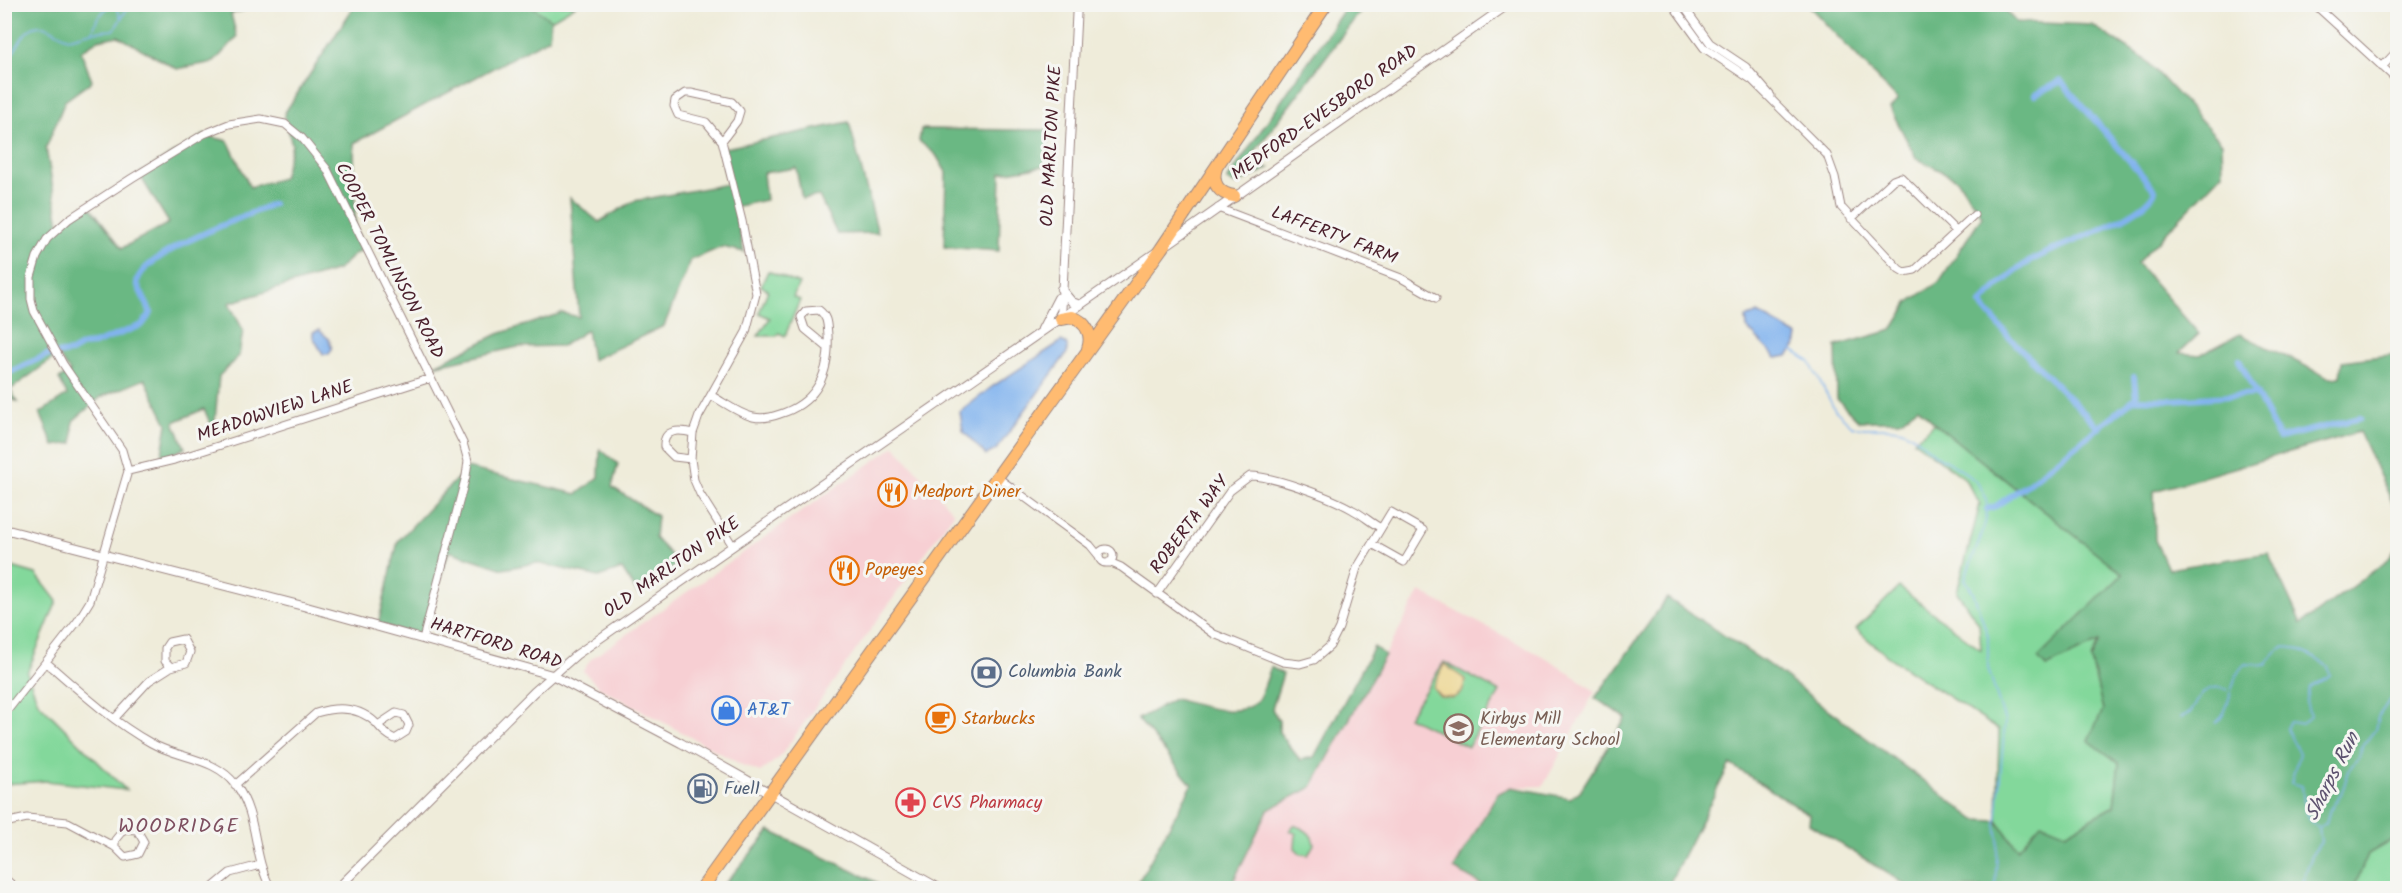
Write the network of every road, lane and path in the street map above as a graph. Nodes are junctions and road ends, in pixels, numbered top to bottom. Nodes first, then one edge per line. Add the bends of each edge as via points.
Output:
1 (1077, 4) edge
2 (1326, 4) edge
3 (1509, 4) edge
4 (1672, 4) edge
5 (1682, 4) edge
6 (2314, 4) edge
7 (2388, 4) edge
8 (2397, 13) edge
9 (2397, 50) edge
10 (2382, 67) junction
11 (2397, 81) edge
12 (1772, 98) junction
13 (722, 141) junction
14 (1216, 168) junction
15 (1234, 196) junction
16 (1218, 208) junction
17 (1974, 215) dead end
18 (1851, 219) junction
19 (1956, 231) junction
20 (1161, 249) junction
21 (1061, 289) junction
22 (1436, 298) dead end
23 (1080, 305) junction
24 (1060, 319) junction
25 (1035, 336) junction
26 (828, 348) junction
27 (1087, 352) junction
28 (431, 378) junction
29 (712, 396) junction
30 (693, 433) junction
31 (692, 459) junction
32 (128, 471) junction
33 (998, 477) junction
34 (1381, 528) junction
35 (4, 530) edge
36 (1372, 544) junction
37 (733, 546) junction
38 (1101, 553) junction
39 (104, 555) junction
40 (1111, 559) junction
41 (1157, 594) junction
42 (423, 639) junction
43 (46, 662) junction
44 (171, 667) junction
45 (552, 675) junction
46 (4, 715) edge
47 (115, 718) junction
48 (378, 725) junction
49 (235, 785) junction
50 (769, 795) junction
51 (4, 823) edge
52 (115, 847) junction
53 (260, 865) junction
54 (4, 878) edge
55 (16, 888) edge
56 (212, 888) edge
57 (271, 888) edge
58 (338, 888) edge
59 (702, 888) edge
60 (939, 888) edge

1 - 21 street, OLD MARLTON PIKE
2 - 14 highway
3 - 15 street, MEDFORD-EVESBORO ROAD
4 - 12 street via 1704,48 1742,72
5 - 12 street via 1710,43 1746,66
6 - 10 street
7 - 8 street
9 - 10 street
10 - 11 street
12 - 18 street via 1827,155 1840,207
13 - 13 street via 740,116 736,105 691,93 675,100 678,115 706,123
13 - 29 street via 756,294 750,321
14 - 15 highway via 1217,188
14 - 20 highway
15 - 16 street, MEDFORD-EVESBORO ROAD
16 - 20 street, MEDFORD-EVESBORO ROAD
16 - 22 street, LAFFERTY FARM via 1401,278
17 - 19 street
18 - 19 street via 1904,272 1915,270
18 - 19 street via 1901,177
20 - 23 street, MEDFORD-EVESBORO ROAD
20 - 27 highway
21 - 23 street
21 - 24 street, OLD MARLTON PIKE
21 - 25 street via 1051,314
23 - 24 street, OLD MARLTON PIKE
24 - 25 street, OLD MARLTON PIKE
24 - 27 highway via 1072,316 1084,324 1090,338
25 - 37 street, OLD MARLTON PIKE
26 - 26 street via 827,319 815,309 806,311 801,317 802,326
26 - 29 street via 823,381 809,398 790,411 753,418
27 - 33 highway
28 - 32 street, MEADOWVIEW LANE
28 - 32 street, COOPER TOMLINSON ROAD via 337,187 318,157 285,124 261,119 229,124 204,134 64,223 47,239 34,266 30,289 34,311 63,364 122,450
28 - 42 street, COOPER TOMLINSON ROAD via 463,443 468,466
29 - 30 street
30 - 31 street
30 - 31 street via 670,432 664,441 664,447 674,457
31 - 37 street via 700,494
32 - 39 street
33 - 38 street
33 - 50 highway
34 - 36 street
34 - 36 street via 1391,512 1423,530 1404,562
34 - 41 street, ROBERTA WAY via 1344,506 1281,482 1250,476 1230,490
35 - 39 street, HARTFORD ROAD
36 - 41 street via 1357,568 1329,646 1314,660 1300,664 1283,662 1214,634
37 - 45 street, OLD MARLTON PIKE
38 - 40 street via 1103,562
38 - 40 street via 1111,550
39 - 42 street, HARTFORD ROAD
39 - 43 street via 90,602
40 - 41 street
42 - 45 street, HARTFORD ROAD
43 - 46 street
43 - 47 street
44 - 44 street via 186,663 190,657 183,639 169,642 165,648 165,661
44 - 47 street via 144,686
45 - 50 street, HARTFORD ROAD
45 - 58 street, OLD MARLTON PIKE
47 - 49 street via 153,745 214,767
48 - 48 street via 395,739 409,725 404,715 396,712
48 - 49 street via 368,716 348,709 316,713
49 - 53 street via 254,825
50 - 59 highway
50 - 60 street, HARTFORD ROAD
51 - 52 street via 27,818 68,822
52 - 52 street via 119,853 132,857 144,842 137,830 130,828 118,833
53 - 56 street via 230,873
53 - 57 street
54 - 55 street

